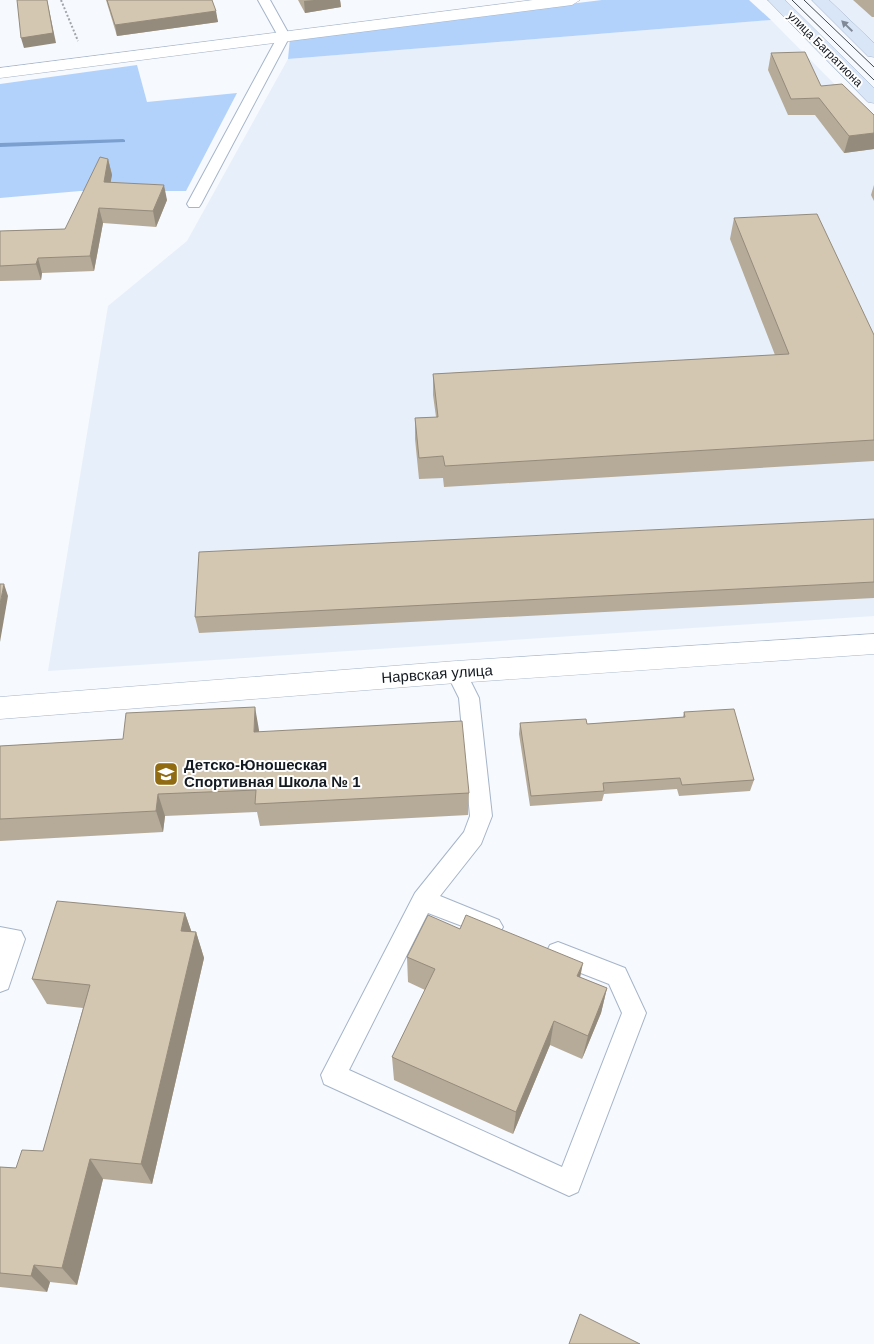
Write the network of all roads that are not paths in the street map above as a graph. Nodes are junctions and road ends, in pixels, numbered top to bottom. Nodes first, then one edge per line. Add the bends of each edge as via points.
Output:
1 (264, 0) edge
2 (572, 0) edge
3 (776, 0) edge
4 (820, 0) edge
5 (284, 36) junction
6 (874, 52) edge
7 (0, 73) edge
8 (874, 98) edge
9 (194, 204) dead end
10 (874, 644) edge
11 (456, 672) junction
12 (0, 708) edge
13 (423, 900) junction
14 (0, 938) edge
15 (0, 981) edge

1 - 5 lane
2 - 5 street
3 - 8 main road, улица Багратиона
6 -> 4 main road
5 - 7 street
5 - 9 lane
10 - 11 street, Нарвская улица
11 - 12 street, Нарвская улица
11 - 13 lane via 469,698 481,816 473,837
13 - 13 lane via 333,1075 569,1183 634,1013 617,976
14 - 15 lane via 13,939

